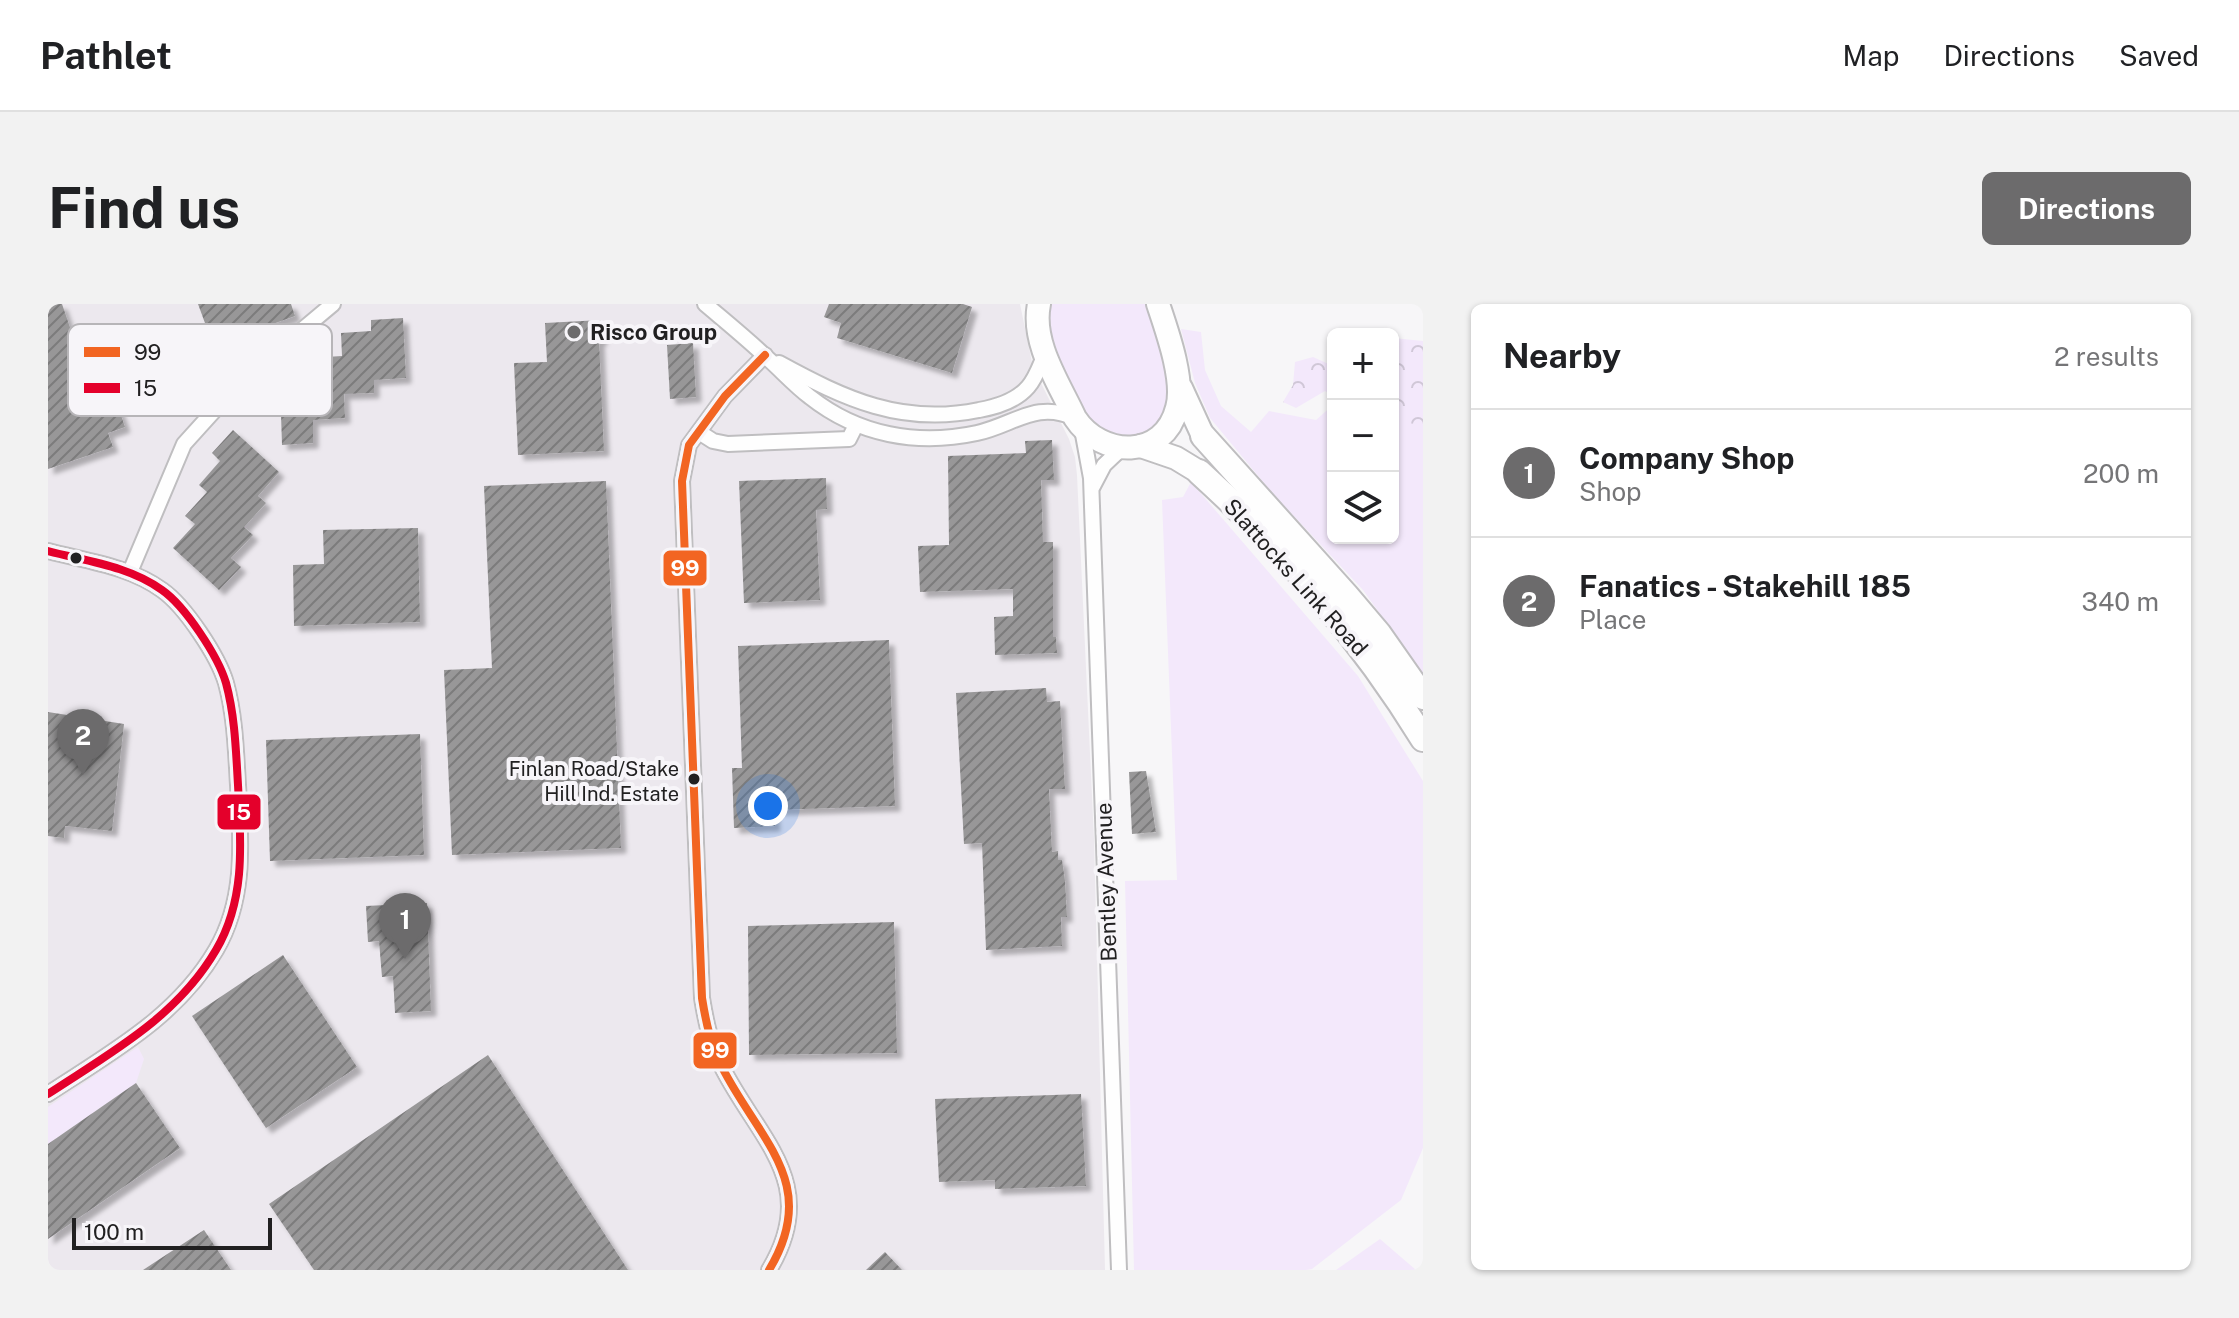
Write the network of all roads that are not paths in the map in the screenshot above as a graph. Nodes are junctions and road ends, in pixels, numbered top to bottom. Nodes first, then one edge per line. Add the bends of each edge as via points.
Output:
1 (333, 304) edge
2 (705, 304) edge
3 (1038, 308) edge
4 (1162, 308) edge
5 (309, 324) edge
6 (1046, 354) junction
7 (765, 355) junction
8 (1179, 384) junction
9 (210, 416) edge
10 (1079, 423) junction
11 (856, 425) junction
12 (699, 432) junction
13 (1203, 436) joint
14 (1132, 447) junction
15 (1199, 472) joint
16 (1091, 494) junction
17 (48, 551) edge
18 (130, 572) junction
19 (1423, 697) edge
20 (1423, 739) edge
21 (48, 1094) edge
22 (769, 1270) edge
23 (1119, 1270) edge

1 - 5 street
2 - 7 street
3 - 6 main road via 1039,338
4 - 8 main road, Slattocks Link Road
6 - 7 street via 1031,385 1018,396 945,416 866,404
6 - 10 main road
7 - 11 street via 811,398
7 - 12 street
8 - 13 main road, Slattocks Link Road
8 - 14 main road via 1173,419 1159,436
9 - 18 street via 184,444
10 - 11 street via 1055,411 1038,411 995,428 946,438 897,436
10 - 14 main road, Slattocks Link Road via 1099,442
10 - 16 street, Bentley Avenue
11 - 12 street via 849,439 834,440 728,444
12 - 22 street via 689,445 682,481 702,998 706,1029 723,1069 781,1162 789,1206 785,1241
13 - 19 highway, Slattocks Link Road via 1379,634
14 - 15 main road, Slattocks Link Road via 1176,458
14 - 16 street via 1108,460
15 - 20 highway, Slattocks Link Road via 1350,635
16 - 23 street, Bentley Avenue
17 - 18 street
18 - 21 street via 164,591 212,648 226,684 242,859 236,901 217,949 179,1000 153,1024

